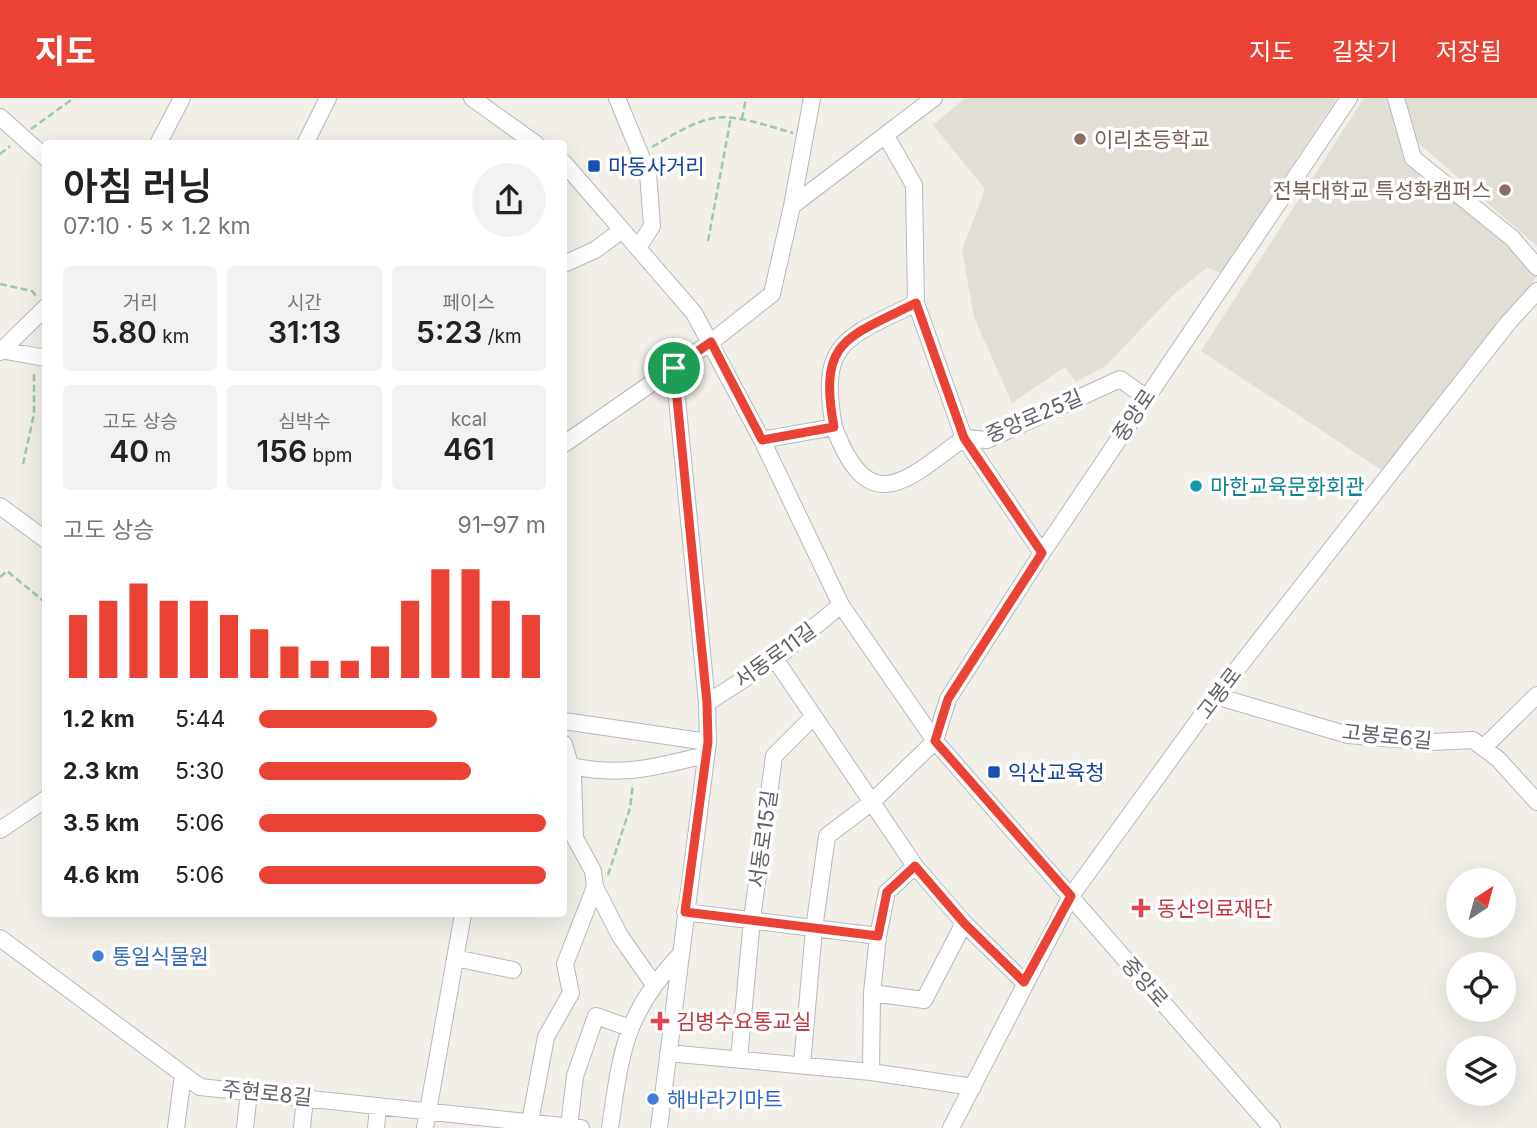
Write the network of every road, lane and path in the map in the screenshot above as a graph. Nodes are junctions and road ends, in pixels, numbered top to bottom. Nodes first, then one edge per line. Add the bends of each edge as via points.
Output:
1 (74, 98) edge
2 (182, 98) edge
3 (328, 98) edge
4 (472, 98) edge
5 (617, 98) edge
6 (746, 98) edge
7 (812, 98) edge
8 (934, 98) edge
9 (1349, 98) edge
10 (1396, 98) edge
11 (0, 117) edge
12 (731, 117) junction
13 (742, 119) junction
14 (20, 136) junction
15 (886, 136) junction
16 (805, 137) junction
17 (160, 140) edge
18 (307, 140) edge
19 (530, 140) edge
20 (640, 153) junction
21 (0, 154) edge
22 (42, 155) edge
23 (567, 166) edge
24 (792, 206) junction
25 (622, 230) junction
26 (708, 241) dead end
27 (638, 248) junction
28 (567, 263) edge
29 (1537, 267) edge
30 (0, 284) edge
31 (1537, 291) edge
32 (42, 302) edge
33 (916, 303) junction
34 (42, 311) edge
35 (711, 342) junction
36 (0, 351) edge
37 (41, 358) edge
38 (674, 368) junction
39 (1146, 397) junction
40 (834, 427) junction
41 (964, 438) junction
42 (762, 440) junction
43 (567, 442) edge
44 (23, 464) dead end
45 (0, 506) edge
46 (42, 537) edge
47 (1042, 553) junction
48 (0, 577) edge
49 (42, 600) edge
50 (841, 605) junction
51 (775, 659) junction
52 (1537, 695) edge
53 (1216, 696) junction
54 (707, 703) junction
55 (813, 718) junction
56 (567, 722) edge
57 (935, 741) junction
58 (1483, 748) junction
59 (707, 749) junction
60 (567, 753) edge
61 (571, 766) junction
62 (635, 771) junction
63 (42, 802) edge
64 (872, 802) junction
65 (1537, 802) edge
66 (0, 830) edge
67 (915, 866) junction
68 (597, 892) junction
69 (1071, 896) junction
70 (685, 912) junction
71 (462, 917) edge
72 (752, 919) junction
73 (964, 923) junction
74 (814, 929) junction
75 (878, 936) junction
76 (0, 938) edge
77 (680, 956) junction
78 (455, 958) junction
79 (513, 971) dead end
80 (1024, 982) junction
81 (653, 983) junction
82 (872, 993) junction
83 (630, 1028) junction
84 (667, 1054) junction
85 (739, 1059) junction
86 (802, 1065) junction
87 (870, 1072) junction
88 (183, 1075) junction
89 (973, 1087) junction
90 (248, 1092) junction
91 (306, 1097) junction
92 (378, 1106) junction
93 (428, 1111) junction
94 (530, 1122) junction
95 (575, 1127) edge
96 (176, 1128) edge
97 (245, 1128) edge
98 (302, 1128) edge
99 (376, 1128) edge
100 (425, 1128) edge
101 (610, 1128) edge
102 (659, 1128) edge
103 (951, 1128) edge
104 (1272, 1128) edge

1 - 14 path
2 - 17 street
3 - 18 street
4 - 19 street
5 - 20 street
6 - 13 path
7 - 16 street
8 - 15 street
9 - 39 street, 중앙로
10 - 29 street via 1413,158 1512,238
11 - 14 street
12 - 13 path
12 - 20 path via 695,121
12 - 26 path
13 - 16 path
14 - 21 path
14 - 22 street
15 - 24 street
15 - 33 street via 914,185
16 - 24 street
20 - 27 street via 648,173 652,226
23 - 25 street, 중앙로
24 - 35 street via 772,294
25 - 27 street, 중앙로
25 - 28 street
27 - 35 street, 중앙로 via 694,313
30 - 32 path via 32,291
31 - 53 street, 고봉로
33 - 40 street, 중앙로25길 via 834,353 829,376
33 - 41 street
34 - 36 street
35 - 38 street
35 - 42 street, 중앙로
36 - 37 street
37 - 44 path via 32,390 34,414
38 - 43 street
38 - 54 street
39 - 41 street, 중앙로25길 via 1120,379 987,440
39 - 47 street, 중앙로
40 - 41 street, 중앙로25길 via 858,471 874,483 892,485 905,482
40 - 42 street
41 - 47 street
42 - 50 street, 중앙로
45 - 46 street
47 - 57 street, 중앙로 via 948,699
48 - 49 path via 7,571
50 - 51 street, 서동로11길
50 - 57 street, 중앙로
51 - 54 street, 서동로11길
51 - 55 street
52 - 58 street
53 - 58 street, 고봉로6길 via 1348,736 1473,740
53 - 69 street, 고봉로
54 - 59 street
55 - 64 street
55 - 72 street, 서동로15길 via 774,756
56 - 59 street
57 - 64 street
57 - 69 street, 중앙로
58 - 65 street
59 - 62 street
59 - 70 street
60 - 61 street
61 - 62 street via 603,773
61 - 68 street via 575,838 593,871
62 - 68 path via 630,808
63 - 66 street
64 - 67 street
64 - 74 street via 827,836
67 - 73 street
67 - 75 street via 887,892
68 - 81 street
68 - 94 street via 565,964 571,993 546,1037
69 - 80 street, 고봉로
69 - 104 street, 중앙로
70 - 72 street
70 - 77 street
71 - 78 street
72 - 74 street
72 - 85 street, 서동로15길
73 - 80 street
73 - 82 street via 923,1000
74 - 75 street
74 - 86 street
75 - 82 street
76 - 88 street, 주현로8길
77 - 81 street
77 - 84 street
78 - 79 street
78 - 93 street
80 - 89 street, 고봉로
81 - 83 street
82 - 87 street
83 - 95 street via 596,1016 575,1076
83 - 101 street via 614,1083
84 - 85 street
84 - 102 street
85 - 86 street
86 - 87 street
87 - 89 street
88 - 90 street, 주현로8길 via 200,1087
88 - 96 street
89 - 103 street, 고봉로
90 - 91 street, 주현로8길
90 - 97 street
91 - 92 street, 주현로8길
91 - 98 street
92 - 93 street, 주현로8길
92 - 99 street
93 - 94 street, 주현로8길
93 - 100 street
94 - 95 street, 주현로8길

